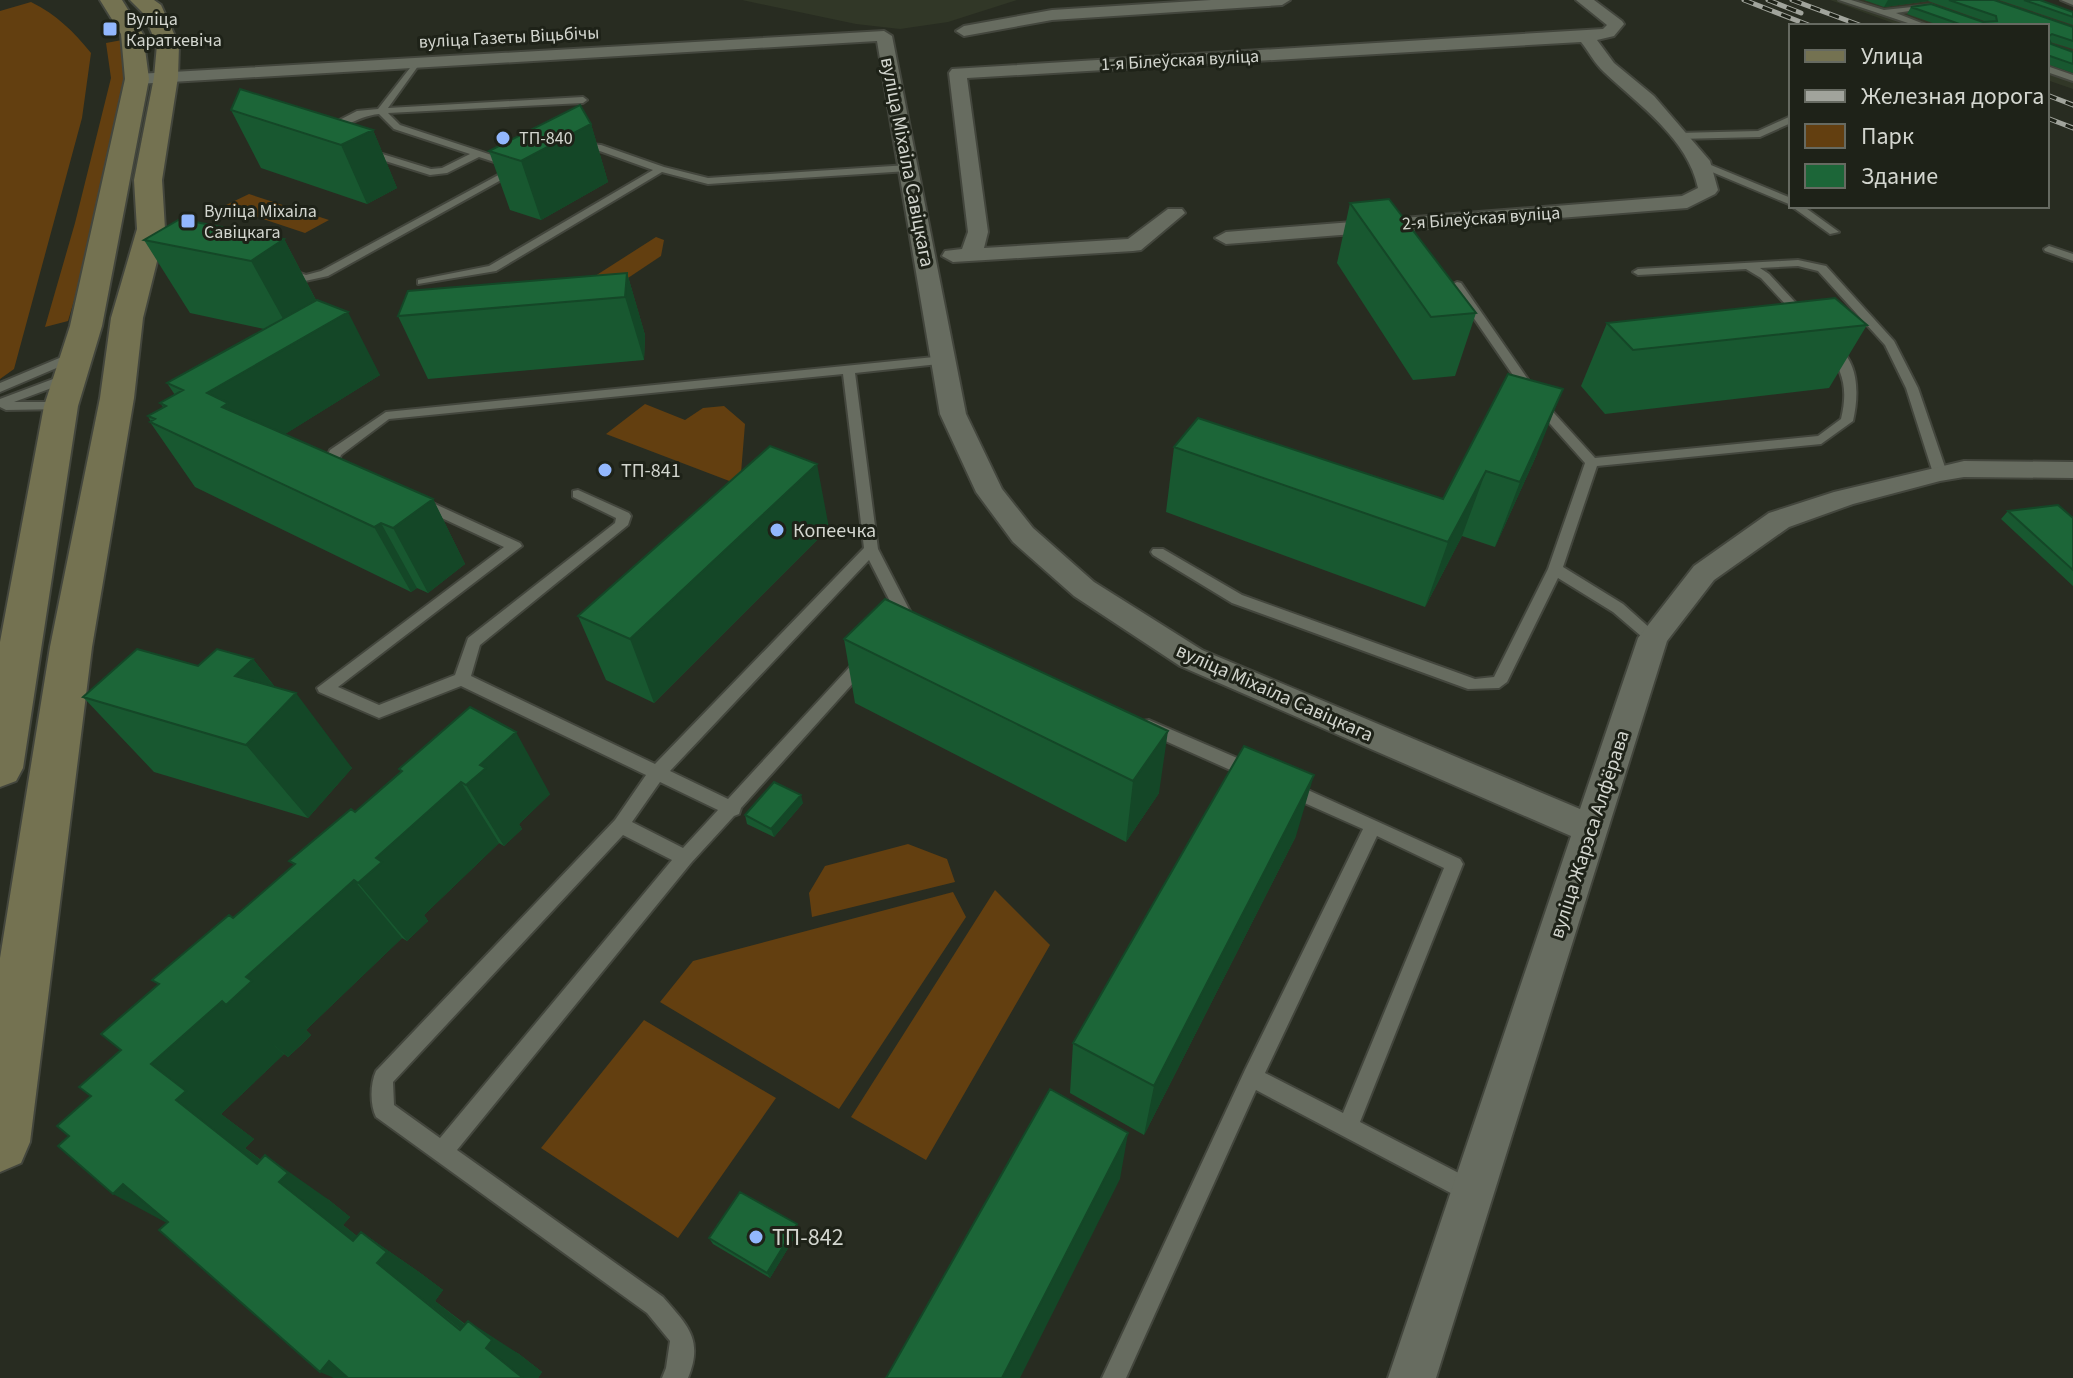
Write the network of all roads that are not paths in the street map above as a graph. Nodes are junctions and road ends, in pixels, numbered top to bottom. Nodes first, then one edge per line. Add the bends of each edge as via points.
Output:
1 (111, 0) edge
2 (141, 0) edge
3 (329, 0) edge
4 (348, 0) edge
5 (1282, 0) edge
6 (1584, 0) edge
7 (1843, 0) edge
8 (2065, 0) edge
9 (2073, 3) edge
10 (1935, 6) edge
11 (1884, 12) junction
12 (1919, 24) edge
13 (964, 31) dead end
14 (884, 36) joint
15 (1586, 37) junction
16 (417, 62) junction
17 (2049, 70) edge
18 (152, 78) junction
19 (2073, 78) edge
20 (583, 100) dead end
21 (381, 111) junction
22 (1789, 120) edge
23 (1678, 136) junction
24 (335, 142) edge
25 (348, 146) edge
26 (561, 149) edge
27 (478, 154) junction
28 (1703, 165) junction
29 (908, 168) junction
30 (661, 169) junction
31 (1789, 201) edge
32 (1799, 208) edge
33 (1175, 213) dead end
34 (1834, 232) dead end
35 (1226, 238) dead end
36 (2049, 249) dead end
37 (971, 255) junction
38 (926, 257) junction
39 (2073, 258) edge
40 (1748, 266) junction
41 (276, 268) edge
42 (1638, 272) dead end
43 (422, 282) dead end
44 (1457, 285) edge
45 (1814, 329) edge
46 (1824, 340) edge
47 (944, 360) junction
48 (120, 364) junction
49 (848, 368) junction
50 (24, 377) junction
51 (70, 379) junction
52 (0, 388) edge
53 (0, 405) edge
54 (1592, 462) junction
55 (2073, 470) edge
56 (1952, 471) junction
57 (360, 475) edge
58 (402, 494) edge
59 (578, 494) dead end
60 (871, 549) junction
61 (1158, 552) dead end
62 (1555, 569) junction
63 (934, 629) edge
64 (1653, 638) junction
65 (875, 651) edge
66 (462, 679) junction
67 (1132, 718) edge
68 (0, 768) edge
69 (657, 773) junction
70 (733, 809) junction
71 (621, 825) junction
72 (1373, 826) junction
73 (1590, 829) junction
74 (685, 858) junction
75 (1252, 1077) junction
76 (1348, 1127) junction
77 (0, 1142) edge
78 (442, 1152) junction
79 (1474, 1193) junction
80 (674, 1378) edge
81 (1114, 1378) edge
82 (1412, 1378) edge

1 - 18 main road
2 - 18 main road via 153,10 168,45
3 - 4 lane
5 - 13 street via 1052,15
6 - 15 street via 1616,24 1608,33
7 - 11 lane
8 - 9 lane
10 - 11 lane
11 - 12 lane
14 - 16 street, вуліца Газеты Віцьбічы
14 - 29 street, вуліца Міхаіла Савіцкага
15 - 23 street via 1608,67 1648,100
15 - 37 street, 1-я Білеўская вуліца via 958,73 978,232
16 - 18 street, вуліца Газеты Віцьбічы
16 - 21 lane
17 - 19 lane
18 - 48 main road via 151,229
18 - 51 main road
20 - 21 lane
21 - 24 lane via 360,113 324,132 321,137
21 - 27 lane via 397,127
22 - 23 lane via 1760,134
23 - 28 street
25 - 27 lane via 430,172
26 - 30 lane via 598,147
27 - 41 lane via 520,167 324,274 305,278
28 - 31 lane
28 - 35 street, 2-я Білеўская вуліца via 1708,190 1687,202
29 - 30 lane via 708,181
29 - 38 street, вуліца Міхаіла Савіцкага
30 - 43 lane via 492,269
32 - 34 lane
33 - 37 street via 1133,245
36 - 39 lane
37 - 38 street
38 - 47 street, вуліца Міхаіла Савіцкага
40 - 42 lane
40 - 45 lane via 1765,276
40 - 56 lane via 1798,263 1822,268 1890,344
44 - 54 lane via 1539,404
46 - 54 lane via 1843,361 1854,395 1847,421 1821,440
47 - 49 lane
47 - 73 street, вуліца Міхаіла Савіцкага via 953,414 990,492 1023,535 1084,589 1191,658
48 - 51 main road
48 - 77 main road via 71,647
49 - 57 lane via 386,416 335,453 332,462
49 - 60 lane
50 - 51 lane
50 - 51 lane
50 - 52 lane
51 - 53 lane
51 - 53 lane
51 - 68 main road
54 - 62 lane
55 - 56 street, вуліца Жарэса Алфёрава
56 - 64 street, вуліца Жарэса Алфёрава via 1779,520 1704,573
58 - 66 lane via 515,546 325,688 379,712
59 - 66 lane via 624,516 621,525 473,642
60 - 63 lane via 900,622
60 - 69 lane
61 - 62 lane via 1237,599 1474,685 1499,682
62 - 64 lane via 1618,608
64 - 73 street, вуліца Жарэса Алфёрава
65 - 70 lane
66 - 69 lane
67 - 72 lane
69 - 70 lane
69 - 71 lane
70 - 74 lane
71 - 74 lane
71 - 78 lane via 383,1078 383,1110
72 - 75 lane
72 - 76 lane via 1454,864
73 - 79 street, вуліца Жарэса Алфёрава
74 - 78 lane
75 - 76 lane
75 - 81 lane
76 - 79 lane
78 - 80 lane via 655,1305 682,1337
79 - 82 street, вуліца Жарэса Алфёрава

